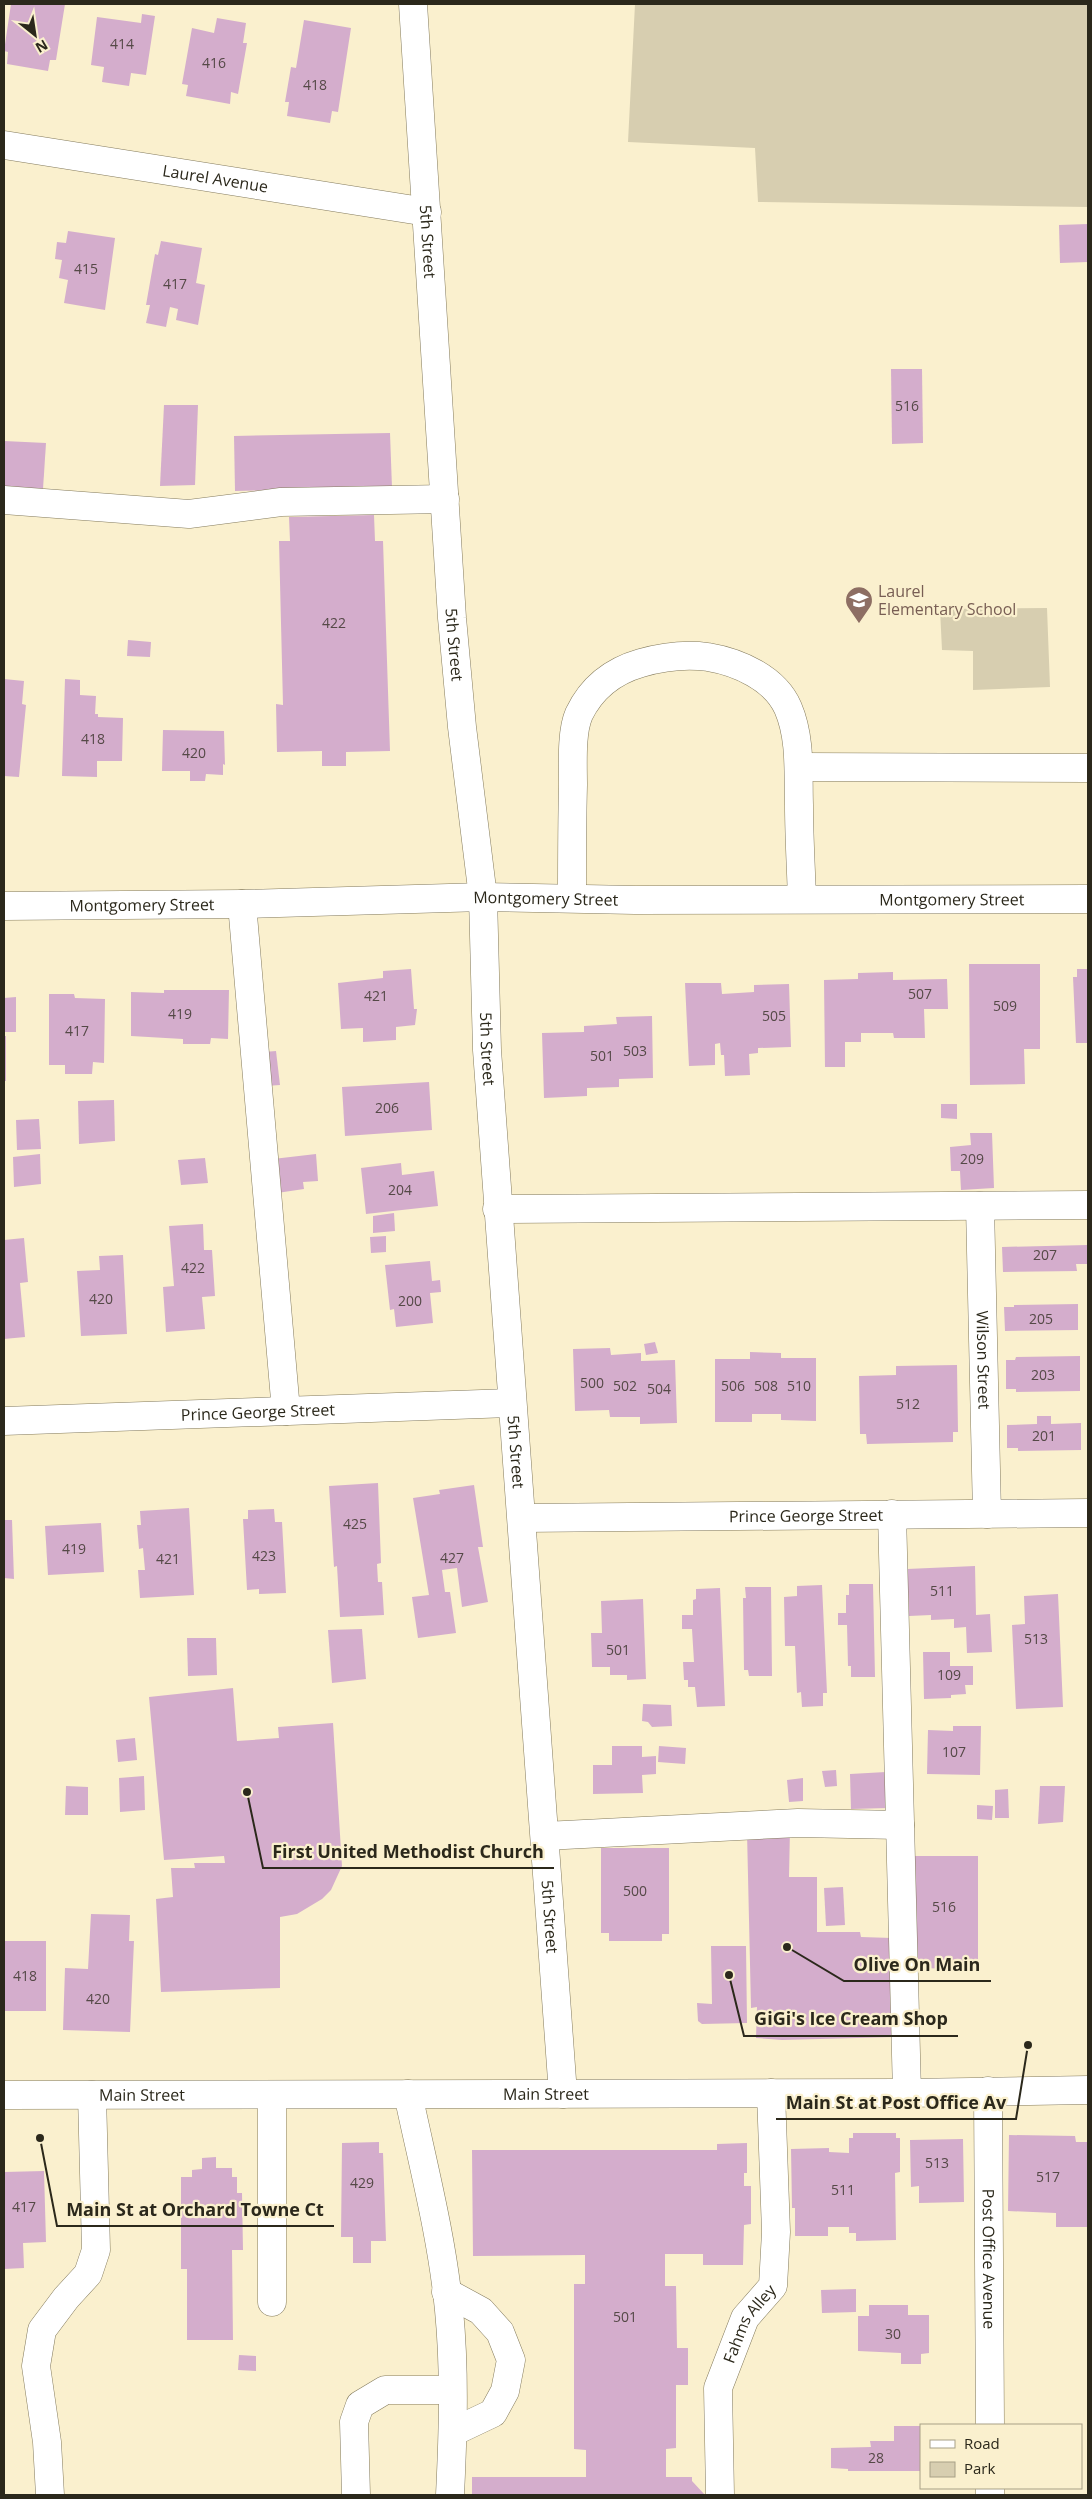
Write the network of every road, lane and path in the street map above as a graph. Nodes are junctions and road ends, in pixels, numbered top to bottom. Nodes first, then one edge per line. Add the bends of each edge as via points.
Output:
1 (413, 4) edge
2 (4, 145) edge
3 (427, 212) junction
4 (445, 499) junction
5 (4, 500) edge
6 (799, 767) junction
7 (1088, 768) edge
8 (483, 897) junction
9 (572, 898) junction
10 (802, 899) junction
11 (1088, 899) edge
12 (242, 904) junction
13 (4, 906) edge
14 (1088, 1205) edge
15 (980, 1206) junction
16 (498, 1209) junction
17 (512, 1403) junction
18 (286, 1411) junction
19 (4, 1421) edge
20 (1088, 1513) edge
21 (892, 1514) junction
22 (987, 1514) junction
23 (522, 1518) junction
24 (900, 1825) junction
25 (545, 1836) junction
26 (1088, 2090) edge
27 (988, 2091) junction
28 (907, 2093) junction
29 (408, 2094) junction
30 (562, 2094) junction
31 (771, 2094) junction
32 (92, 2095) junction
33 (4, 2096) edge
34 (272, 2096) junction
35 (446, 2292) junction
36 (272, 2302) dead end
37 (452, 2390) junction
38 (990, 2424) edge
39 (453, 2432) junction
40 (50, 2495) edge
41 (356, 2495) edge
42 (450, 2495) edge
43 (720, 2495) edge

1 - 3 street, 5th Street
2 - 3 street, Laurel Avenue
3 - 4 street, 5th Street
4 - 5 street via 281,502 189,514
4 - 8 street, 5th Street via 462,727
6 - 7 street
6 - 9 street via 795,729 788,707 775,688 751,671 723,660 695,655 656,658 626,667 604,680 589,696 578,716 573,753
6 - 10 street
8 - 9 street, Montgomery Street
8 - 12 street, Montgomery Street
8 - 16 street, 5th Street via 486,1050
9 - 10 street, Montgomery Street
10 - 11 street, Montgomery Street
12 - 13 street, Montgomery Street
12 - 18 street
14 - 15 street
15 - 16 street
15 - 22 street, Wilson Street
16 - 17 street, 5th Street
17 - 18 street, Prince George Street
17 - 23 street, 5th Street
18 - 19 street, Prince George Street
20 - 22 street, Prince George Street
21 - 22 street, Prince George Street
21 - 23 street, Prince George Street
21 - 24 street
23 - 25 street, 5th Street
24 - 25 street via 798,1823
24 - 28 street
25 - 30 street, 5th Street
26 - 27 street, Main Street
27 - 28 street, Main Street
27 - 38 street, Post Office Avenue
28 - 31 street, Main Street
29 - 30 street, Main Street
29 - 34 street, Main Street
29 - 35 street via 438,2235
30 - 31 street, Main Street
31 - 43 street, Fahms Alley via 776,2232 773,2286 745,2318 718,2388
32 - 33 street, Main Street
32 - 34 street, Main Street
32 - 40 street via 96,2250 88,2274 42,2330 36,2366 47,2442
34 - 36 street
35 - 37 street
35 - 39 street via 481,2311 500,2332 511,2360 505,2391 493,2413
37 - 39 street
37 - 41 street via 385,2390 360,2405 354,2422
39 - 42 street

